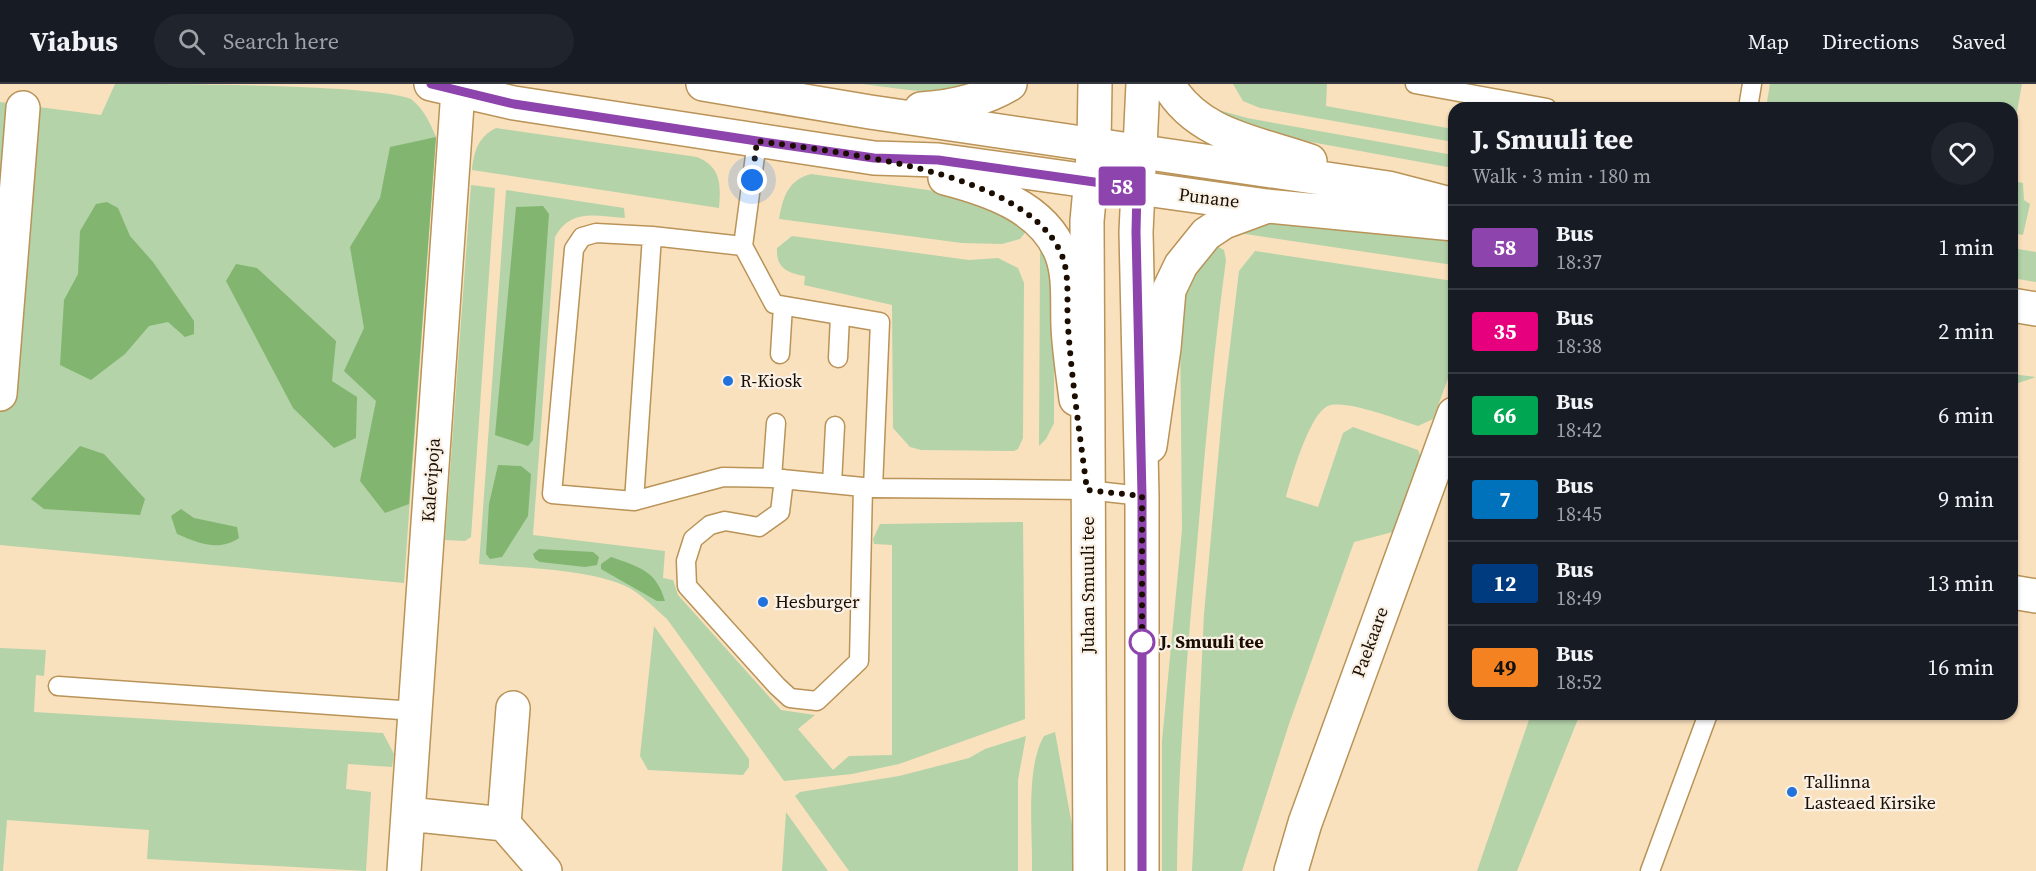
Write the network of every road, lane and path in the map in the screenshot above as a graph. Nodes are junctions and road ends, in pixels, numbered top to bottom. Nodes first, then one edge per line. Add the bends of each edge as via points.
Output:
1 (703, 84) edge
2 (1010, 84) edge
3 (1095, 84) edge
4 (1143, 84) edge
5 (1168, 84) edge
6 (1415, 84) edge
7 (1752, 84) edge
8 (445, 87) edge
9 (515, 94) edge
10 (1514, 102) edge
11 (1749, 102) edge
12 (23, 108) dead end
13 (870, 112) junction
14 (757, 141) junction
15 (1094, 145) junction
16 (1140, 153) junction
17 (874, 158) junction
18 (1091, 181) junction
19 (1137, 188) junction
20 (1388, 188) junction
21 (1448, 204) edge
22 (1267, 206) junction
23 (1448, 223) edge
24 (652, 236) junction
25 (743, 246) junction
26 (783, 306) junction
27 (2018, 306) edge
28 (2036, 309) edge
29 (840, 316) junction
30 (780, 354) dead end
31 (838, 358) dead end
32 (0, 394) edge
33 (776, 423) dead end
34 (835, 426) dead end
35 (1448, 440) edge
36 (778, 478) junction
37 (832, 484) junction
38 (868, 488) junction
39 (1087, 490) junction
40 (1142, 496) junction
41 (634, 501) junction
42 (2018, 593) edge
43 (2036, 596) edge
44 (58, 686) dead end
45 (513, 708) dead end
46 (415, 711) junction
47 (1706, 720) edge
48 (408, 814) junction
49 (504, 825) junction
50 (404, 871) edge
51 (545, 871) edge
52 (1090, 871) edge
53 (1142, 871) edge
54 (1291, 871) edge
55 (1650, 871) edge

1 - 13 main road, Punane
2 - 13 main road via 951,107
3 - 15 main road, Juhan Smuuli tee
4 - 16 main road
5 - 20 main road via 1174,96 1215,129 1238,140
6 - 10 lane
7 - 11 lane
8 - 9 main road, Punane
8 - 46 main road, Kalevipoja
9 - 14 main road, Punane
12 - 32 main road
13 - 15 main road, Punane
14 - 17 main road, Punane
14 - 25 lane
15 - 16 main road, Punane
15 - 18 main road, Juhan Smuuli tee
16 - 19 main road
16 - 20 main road, Punane
17 - 18 main road, Punane via 938,160
17 - 39 main road via 1001,196 1044,227 1060,250 1066,268 1068,328
18 - 19 main road, Punane
18 - 39 main road, Juhan Smuuli tee via 1087,221
19 - 22 main road, Punane
19 - 40 main road
20 - 21 main road, Punane
22 - 23 main road, Punane
22 - 40 main road via 1224,222 1206,234 1181,265 1169,290
24 - 25 lane
24 - 41 lane
24 - 41 lane via 596,232 582,237 574,249 552,494
25 - 26 lane via 774,304
26 - 29 lane
26 - 30 lane
27 - 28 main road
29 - 31 lane
29 - 38 lane via 880,322
33 - 36 lane
34 - 37 lane
35 - 54 main road, Paekaare via 1309,812
36 - 37 lane
36 - 38 lane via 780,512 759,527 725,521 710,525 693,539 686,561 687,586 790,698 817,701 859,661
36 - 41 lane via 723,477
37 - 38 lane
38 - 39 lane
39 - 40 lane
39 - 52 main road, Juhan Smuuli tee
40 - 53 main road
42 - 43 main road
44 - 46 lane
45 - 49 main road
46 - 48 main road, Kalevipoja
47 - 55 lane
48 - 49 main road
48 - 50 main road, Kalevipoja
49 - 51 main road

